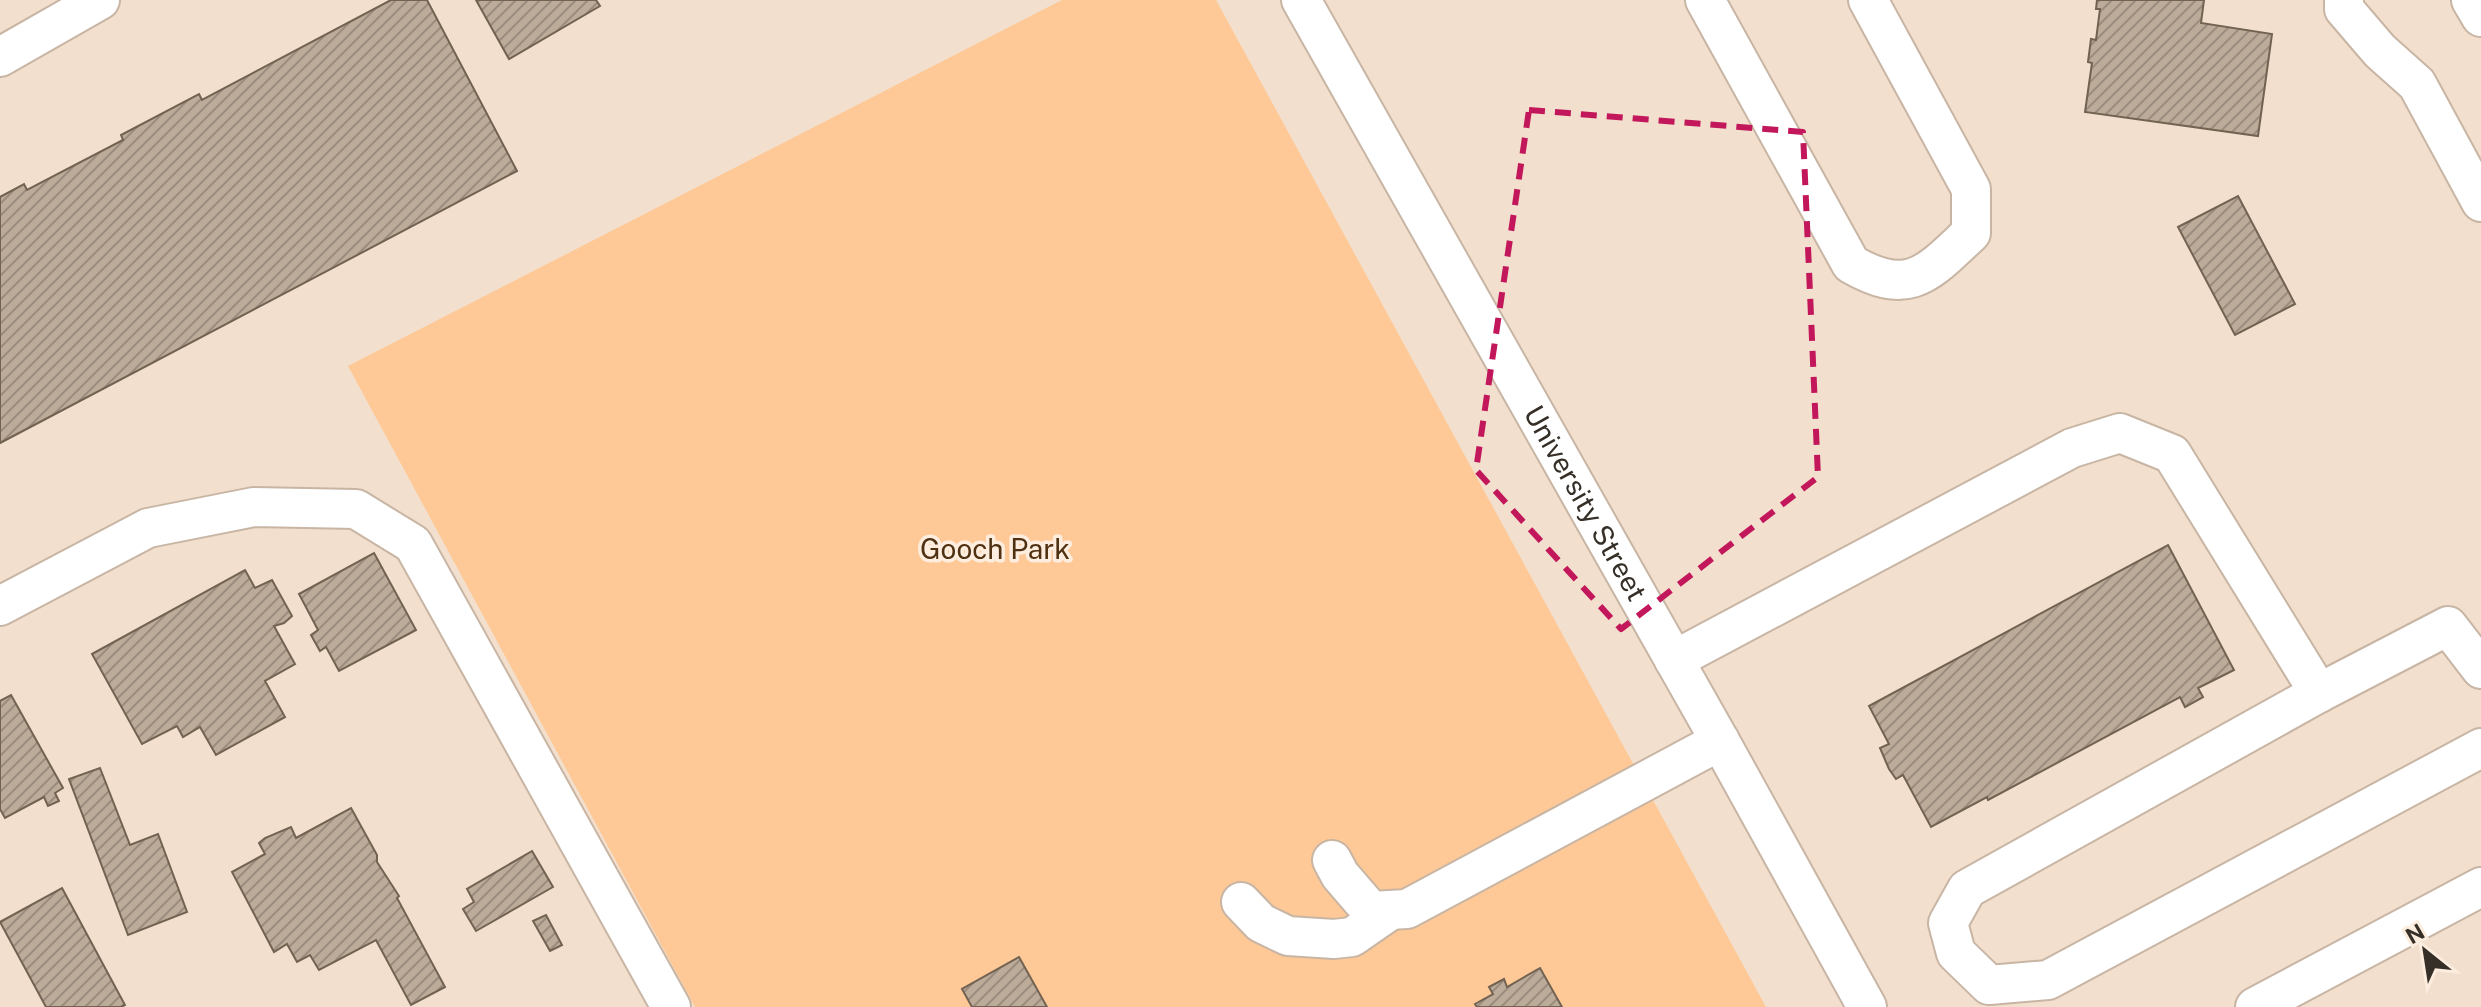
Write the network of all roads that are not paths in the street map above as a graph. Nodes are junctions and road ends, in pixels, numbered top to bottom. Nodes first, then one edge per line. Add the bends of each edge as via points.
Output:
1 (100, 0) edge
2 (1301, 0) edge
3 (1705, 0) edge
4 (1868, 0) edge
5 (2344, 0) edge
6 (2471, 0) edge
7 (2481, 17) edge
8 (0, 57) edge
9 (2481, 202) edge
10 (0, 606) edge
11 (1674, 660) junction
12 (2481, 669) edge
13 (2319, 693) junction
14 (1720, 741) junction
15 (2481, 748) edge
16 (1332, 860) dead end
17 (2481, 887) edge
18 (1241, 902) dead end
19 (1391, 910) junction
20 (671, 1007) edge
21 (1867, 1007) edge
22 (2255, 1007) edge

1 - 8 street
2 - 11 street, University Street
3 - 4 street via 1851,264 1875,278 1907,281 1938,263 1971,233 1971,189
5 - 9 street via 2344,9 2380,51 2417,84
6 - 7 street
10 - 20 street via 148,528 254,507 356,509 413,544
11 - 13 street via 2072,448 2120,433 2172,454
11 - 14 street, University Street
12 - 13 street via 2448,626
13 - 15 street via 1967,889 1948,923 1956,953 1989,985 2048,980
14 - 19 street via 1407,909
14 - 21 street, University Street
16 - 19 street via 1371,911
17 - 22 street
18 - 19 street via 1261,923 1288,936 1334,939 1352,937

